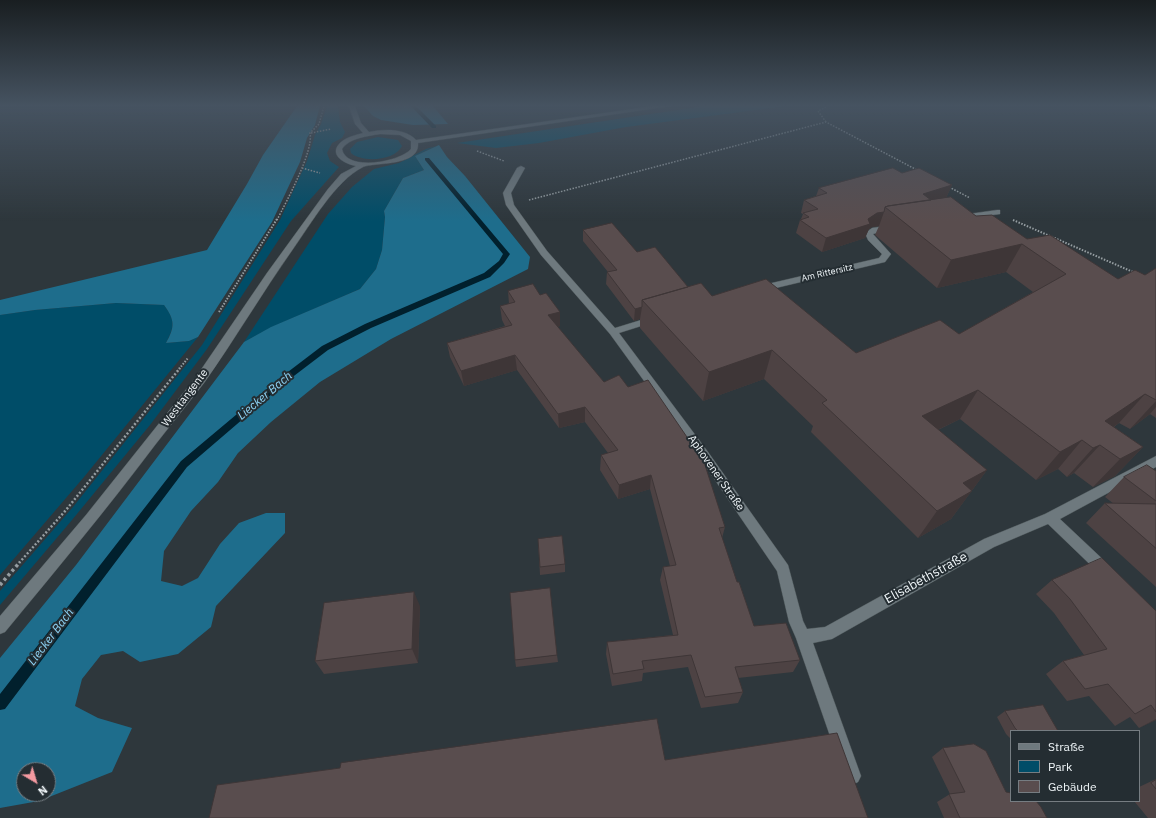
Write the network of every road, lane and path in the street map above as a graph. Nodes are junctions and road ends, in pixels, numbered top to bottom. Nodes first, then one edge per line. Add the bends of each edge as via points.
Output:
1 (309, 144) edge
2 (344, 144) edge
3 (415, 144) edge
4 (742, 144) edge
5 (868, 144) edge
6 (474, 150) dead end
7 (363, 164) junction
8 (521, 168) joint
9 (922, 173) edge
10 (942, 184) edge
11 (510, 205) junction
12 (997, 212) junction
13 (952, 219) edge
14 (898, 226) edge
15 (1136, 273) edge
16 (752, 291) edge
17 (219, 313) dead end
18 (664, 317) edge
19 (613, 332) junction
20 (193, 352) dead end
21 (1156, 461) edge
22 (1050, 518) junction
23 (1117, 581) edge
24 (0, 585) edge
25 (0, 627) edge
26 (803, 636) junction
27 (856, 789) edge

1 - 17 path via 304,162 277,220
2 - 7 street via 340,148 341,157
3 - 7 street via 412,151 397,160
4 - 11 path
5 - 9 path
6 - 8 path
7 - 25 street, Westtangente via 344,176 331,191 270,275 200,380 91,519
8 - 11 street via 507,193
10 - 12 path
11 - 19 street, Aphovener Straße via 544,253
12 - 13 street
12 - 15 path
14 - 16 street, Am Rittersitz via 869,233 887,254 882,260
18 - 19 street
19 - 26 street, Aphovener Straße via 704,455 783,569 796,622
20 - 24 path via 66,510
21 - 22 street, Elisabethstraße
22 - 23 street
22 - 26 street, Elisabethstraße via 989,543 827,634
26 - 27 street, Aphovener Straße

